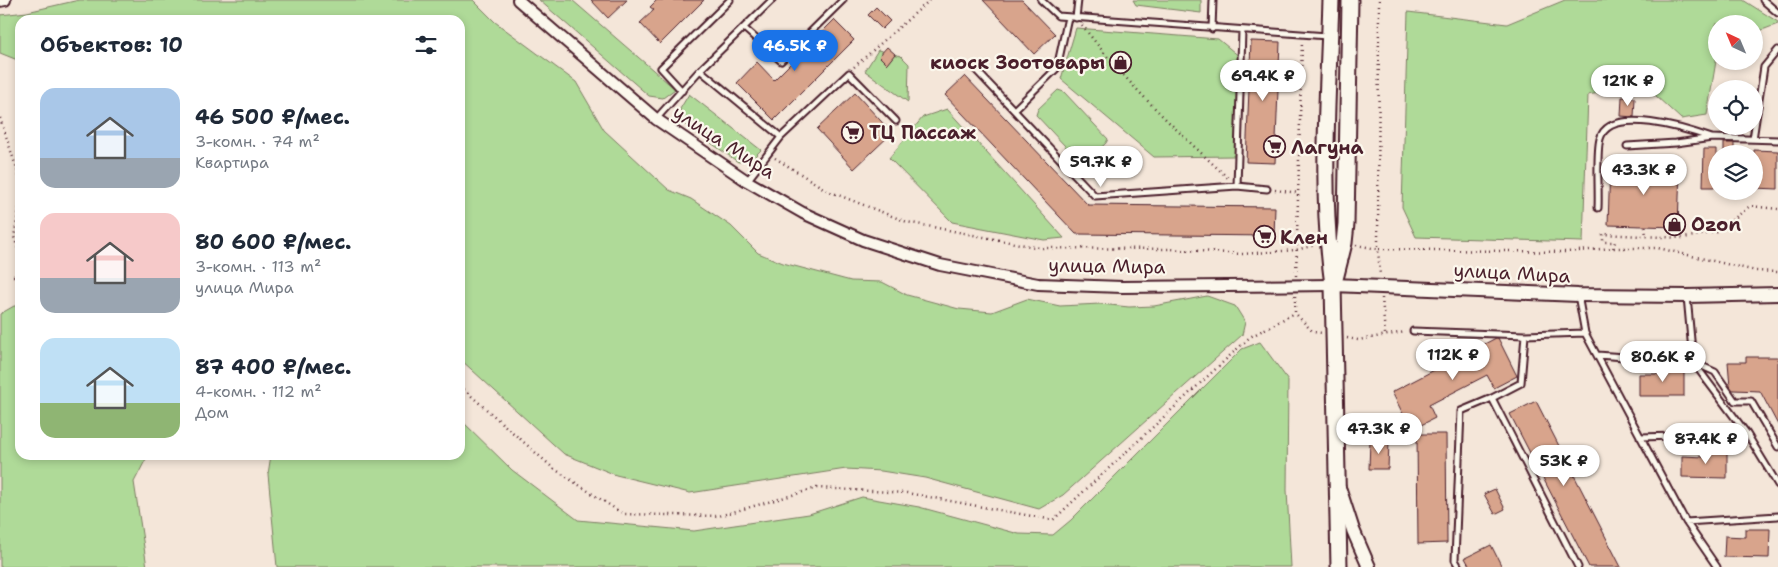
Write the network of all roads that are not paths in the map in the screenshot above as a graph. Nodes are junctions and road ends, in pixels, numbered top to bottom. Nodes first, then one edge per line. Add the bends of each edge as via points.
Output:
1 (5, 0) edge
2 (518, 0) edge
3 (730, 0) edge
4 (772, 0) edge
5 (843, 0) edge
6 (1042, 0) edge
7 (1078, 0) edge
8 (1213, 0) edge
9 (1331, 0) edge
10 (1350, 0) edge
11 (1762, 0) edge
12 (0, 1) edge
13 (1778, 13) edge
14 (1068, 17) junction
15 (1076, 18) junction
16 (744, 28) junction
17 (1212, 29) junction
18 (1242, 31) junction
19 (1330, 36) junction
20 (1350, 36) junction
21 (1778, 50) edge
22 (974, 68) dead end
23 (700, 70) junction
24 (682, 91) junction
25 (1014, 110) junction
26 (656, 119) junction
27 (896, 121) dead end
28 (781, 137) junction
29 (1712, 138) junction
30 (1753, 139) junction
31 (1778, 140) edge
32 (1627, 146) dead end
33 (747, 181) junction
34 (1237, 186) junction
35 (1267, 189) road end
36 (1598, 208) dead end
37 (1333, 285) junction
38 (1778, 294) edge
39 (1578, 295) junction
40 (1687, 296) junction
41 (1414, 332) dead end
42 (1585, 333) junction
43 (1525, 335) junction
44 (1597, 355) junction
45 (1693, 362) junction
46 (1492, 398) junction
47 (1747, 434) junction
48 (1640, 436) junction
49 (1778, 447) edge
50 (1336, 477) junction
51 (1778, 485) edge
52 (1778, 516) edge
53 (1686, 522) junction
54 (1361, 550) junction
55 (1339, 563) edge
56 (1369, 567) edge
57 (1459, 567) edge
58 (1578, 567) edge
59 (1717, 567) edge

1 - 12 street
2 - 26 street, улица Мира
3 - 24 lane via 661,68
4 - 16 lane
5 - 16 lane via 781,61
6 - 14 lane via 1058,16
7 - 15 lane
8 - 17 lane
9 - 19 main road
10 - 20 main road
11 - 13 lane
14 - 15 lane
14 - 25 lane via 1057,68
15 - 17 lane
16 - 23 lane
17 - 18 lane
18 - 19 lane
18 - 34 lane
19 - 20 main road
19 - 37 main road via 1327,242
20 - 37 main road via 1344,243
21 - 30 lane via 1764,67
22 - 25 lane
23 - 24 lane
23 - 28 lane
24 - 26 lane
25 - 34 lane via 1095,196
26 - 33 street, улица Мира
27 - 28 lane via 849,73
28 - 33 lane
29 - 30 lane
29 - 32 lane
29 - 36 lane via 1660,124 1614,123 1606,127 1600,139
30 - 31 lane
33 - 37 street, улица Мира via 803,213 863,240 940,265 1038,284 1122,287
34 - 35 lane
37 - 39 street, улица Мира
37 - 50 main road
38 - 40 street, улица Мира
39 - 40 street, улица Мира
39 - 42 lane
40 - 45 lane
41 - 43 lane
42 - 43 lane
42 - 44 lane
43 - 46 lane via 1521,383
44 - 45 lane
44 - 48 lane
45 - 47 lane
45 - 49 lane via 1715,372 1735,401 1751,401
46 - 57 lane via 1461,412 1455,560
46 - 58 lane
47 - 48 lane
47 - 51 lane
48 - 53 lane
50 - 54 street
50 - 55 main road
52 - 53 lane
53 - 59 lane
54 - 55 street via 1349,543 1343,547
54 - 56 street

